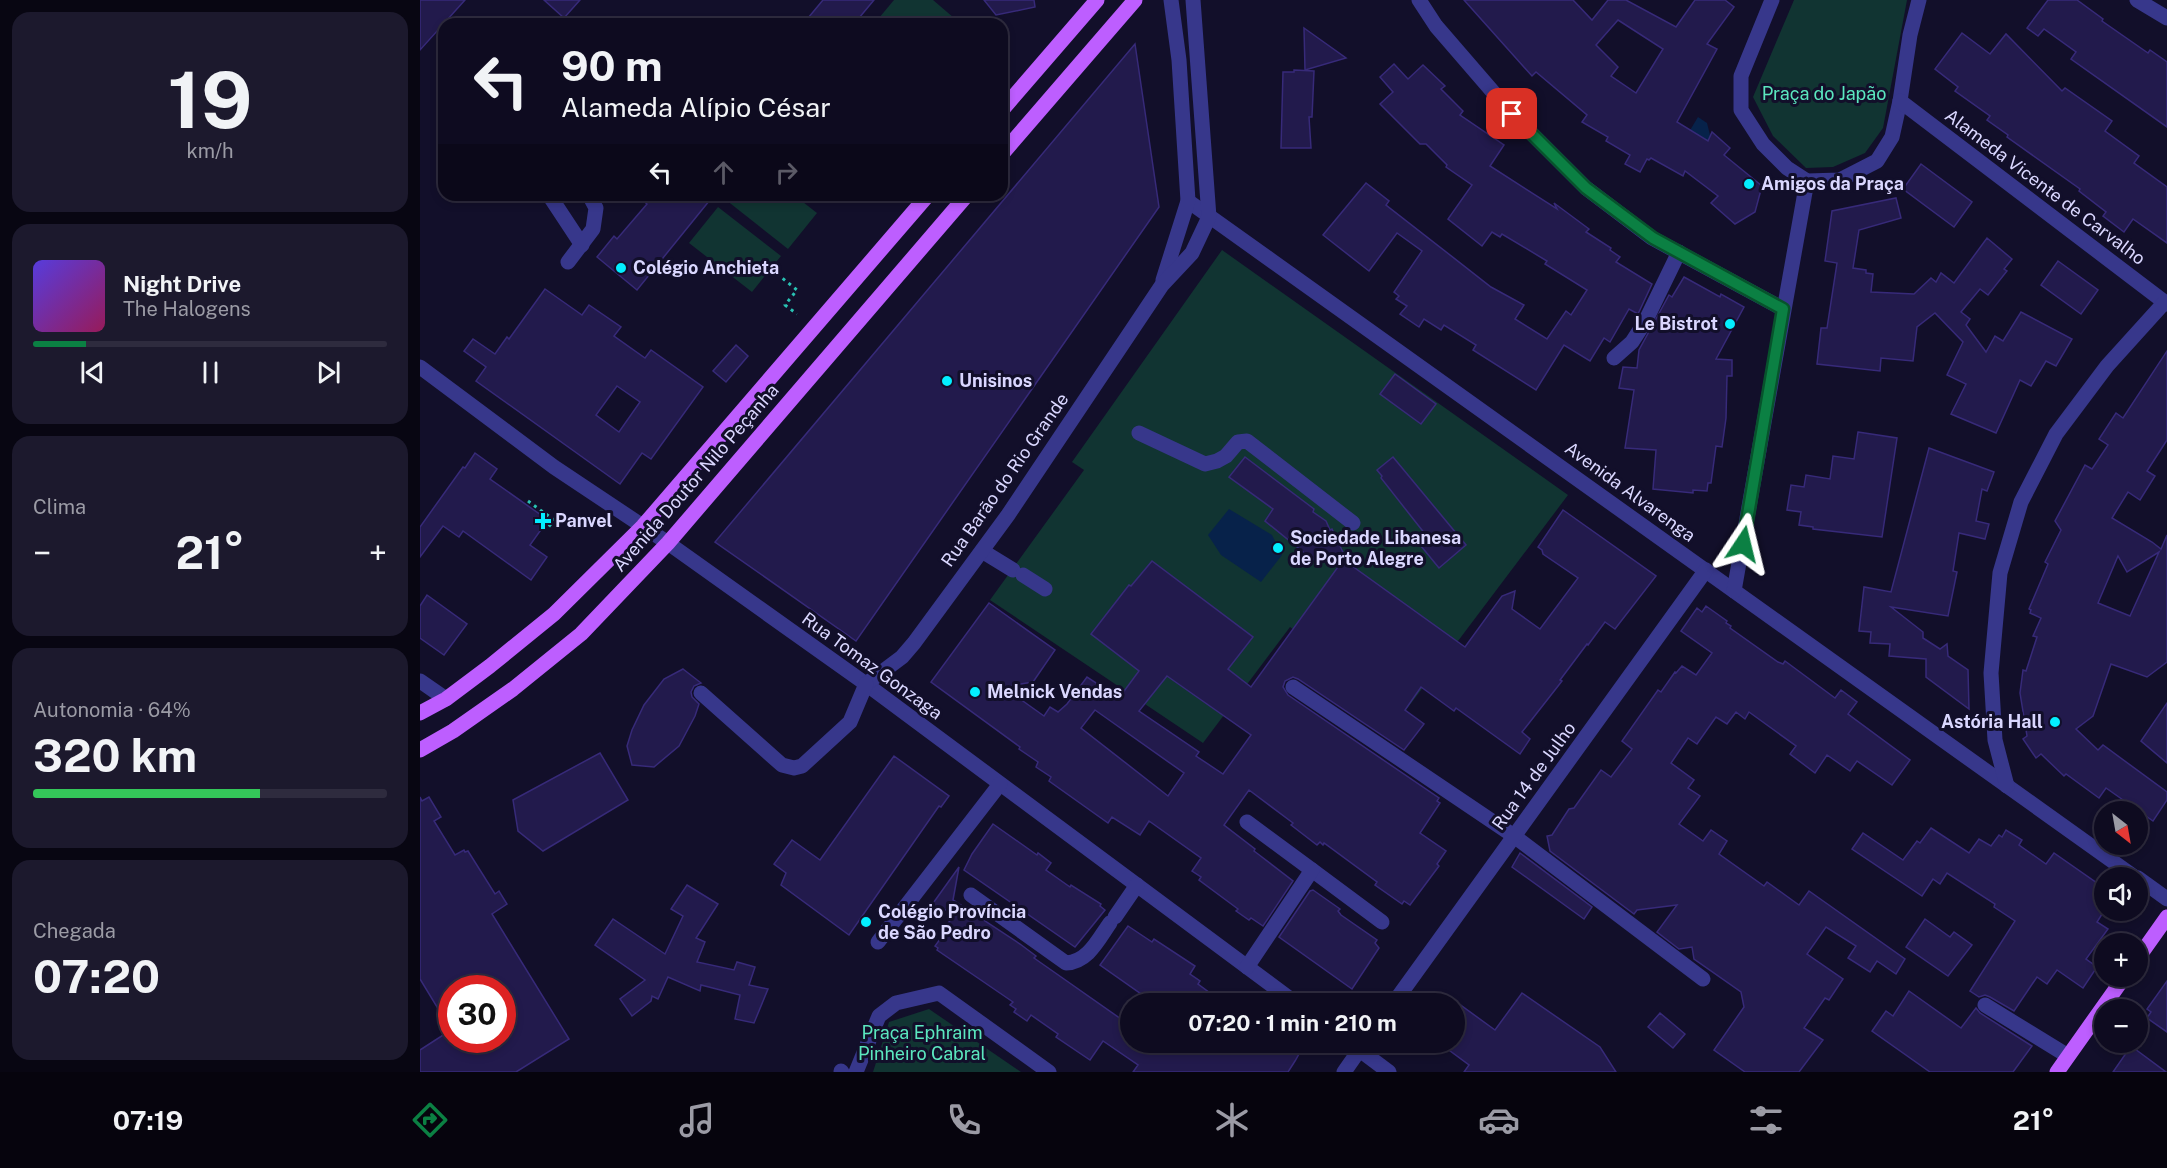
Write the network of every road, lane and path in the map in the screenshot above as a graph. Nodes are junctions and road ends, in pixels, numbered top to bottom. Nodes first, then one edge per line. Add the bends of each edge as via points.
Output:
1 (1097, 0) edge
2 (1136, 0) edge
3 (1171, 0) edge
4 (1193, 0) edge
5 (1419, 0) edge
6 (1772, 0) edge
7 (1919, 0) edge
8 (2137, 0) edge
9 (2167, 18) edge
10 (1179, 60) junction
11 (1200, 84) junction
12 (1900, 101) junction
13 (1008, 103) edge
14 (1008, 147) edge
15 (1807, 181) junction
16 (553, 201) edge
17 (592, 201) edge
18 (923, 201) edge
19 (962, 201) edge
20 (1188, 201) junction
21 (1209, 217) junction
22 (582, 245) junction
23 (1679, 252) junction
24 (568, 262) dead end
25 (780, 268) dead end
26 (1161, 285) junction
27 (2166, 304) edge
28 (1783, 309) junction
29 (797, 314) dead end
30 (1614, 358) dead end
31 (420, 367) edge
32 (1139, 433) dead end
33 (528, 501) dead end
34 (1353, 523) dead end
35 (643, 526) junction
36 (544, 527) dead end
37 (668, 543) junction
38 (982, 551) junction
39 (1706, 570) junction
40 (1045, 589) dead end
41 (1734, 591) junction
42 (420, 681) edge
43 (866, 684) junction
44 (1293, 687) dead end
45 (701, 693) dead end
46 (446, 699) junction
47 (420, 713) edge
48 (420, 750) edge
49 (1000, 784) junction
50 (2007, 786) junction
51 (1247, 822) dead end
52 (1514, 836) junction
53 (2121, 867) edge
54 (1312, 870) junction
55 (1137, 885) junction
56 (2148, 886) edge
57 (971, 895) dead end
58 (2167, 899) edge
59 (2167, 917) edge
60 (1382, 922) dead end
61 (878, 942) dead end
62 (2148, 944) edge
63 (1247, 967) junction
64 (1703, 979) dead end
65 (2117, 987) edge
66 (1282, 993) edge
67 (1401, 993) edge
68 (1985, 1005) dead end
69 (1354, 1053) edge
70 (1367, 1053) edge
71 (2068, 1056) junction
72 (846, 1072) edge
73 (1050, 1072) edge
74 (1344, 1072) edge
75 (1389, 1072) edge
76 (2057, 1072) edge

1 - 13 main road
2 - 14 main road
3 - 10 street, Rua Barão do Rio Grande
4 - 11 street
5 - 23 street via 1436,26 1512,114 1586,188 1653,238
6 - 15 street via 1741,76 1741,110 1771,152 1786,168
7 - 12 street
8 - 9 street
10 - 11 street
10 - 20 street, Rua Barão do Rio Grande
11 - 21 street
12 - 15 street via 1892,136 1877,161 1840,180
12 - 27 street, Alameda Vicente de Carvalho
15 - 28 street
16 - 22 street
17 - 22 street via 596,208 593,229
18 - 35 main road, Avenida Doutor Nilo Peçanha
19 - 37 main road, Avenida Doutor Nilo Peçanha
20 - 21 street, Avenida Alvarenga
20 - 26 street, Rua Barão do Rio Grande
21 - 26 street, Rua Barão do Rio Grande via 1192,253
21 - 39 street, Avenida Alvarenga
22 - 24 street
23 - 28 street
23 - 30 street via 1645,322 1632,342
25 - 29 path via 776,273 796,290 785,305
26 - 38 street, Rua Barão do Rio Grande
27 - 50 street via 2107,366 2056,434 2021,502 2000,573 1991,673 1995,740
28 - 41 street
31 - 35 street, Rua Tomaz Gonzaga via 554,467
32 - 34 street via 1205,464 1217,462 1238,442 1247,441
33 - 36 path via 554,520 547,529
35 - 37 street, Rua Tomaz Gonzaga
35 - 46 main road, Avenida Doutor Nilo Peçanha via 554,614
37 - 43 street, Rua Tomaz Gonzaga
37 - 48 main road, Avenida Doutor Nilo Peçanha via 581,634 513,689
38 - 40 street
38 - 43 street, Rua Barão do Rio Grande via 902,657
39 - 41 street, Avenida Alvarenga
39 - 52 street, Rua 14 de Julho
41 - 50 street, Avenida Alvarenga
42 - 46 street
43 - 45 street via 850,722 802,766 794,768 782,765
43 - 49 street, Rua Tomaz Gonzaga
44 - 52 street
46 - 47 main road, Avenida Doutor Nilo Peçanha
49 - 55 street, Rua Tomaz Gonzaga
49 - 61 street
50 - 53 street, Avenida Alvarenga
51 - 54 street
52 - 64 street
52 - 67 street, Rua 14 de Julho
54 - 60 street
54 - 63 street
55 - 57 street via 1084,958 1076,963 1066,963
55 - 63 street, Rua Tomaz Gonzaga
56 - 58 street, Avenida Alvarenga
59 - 62 main road
63 - 66 street, Rua Tomaz Gonzaga
65 - 71 main road
68 - 71 street
69 - 74 street
70 - 75 street
71 - 76 main road
72 - 73 street via 879,1016 896,1003 939,993

